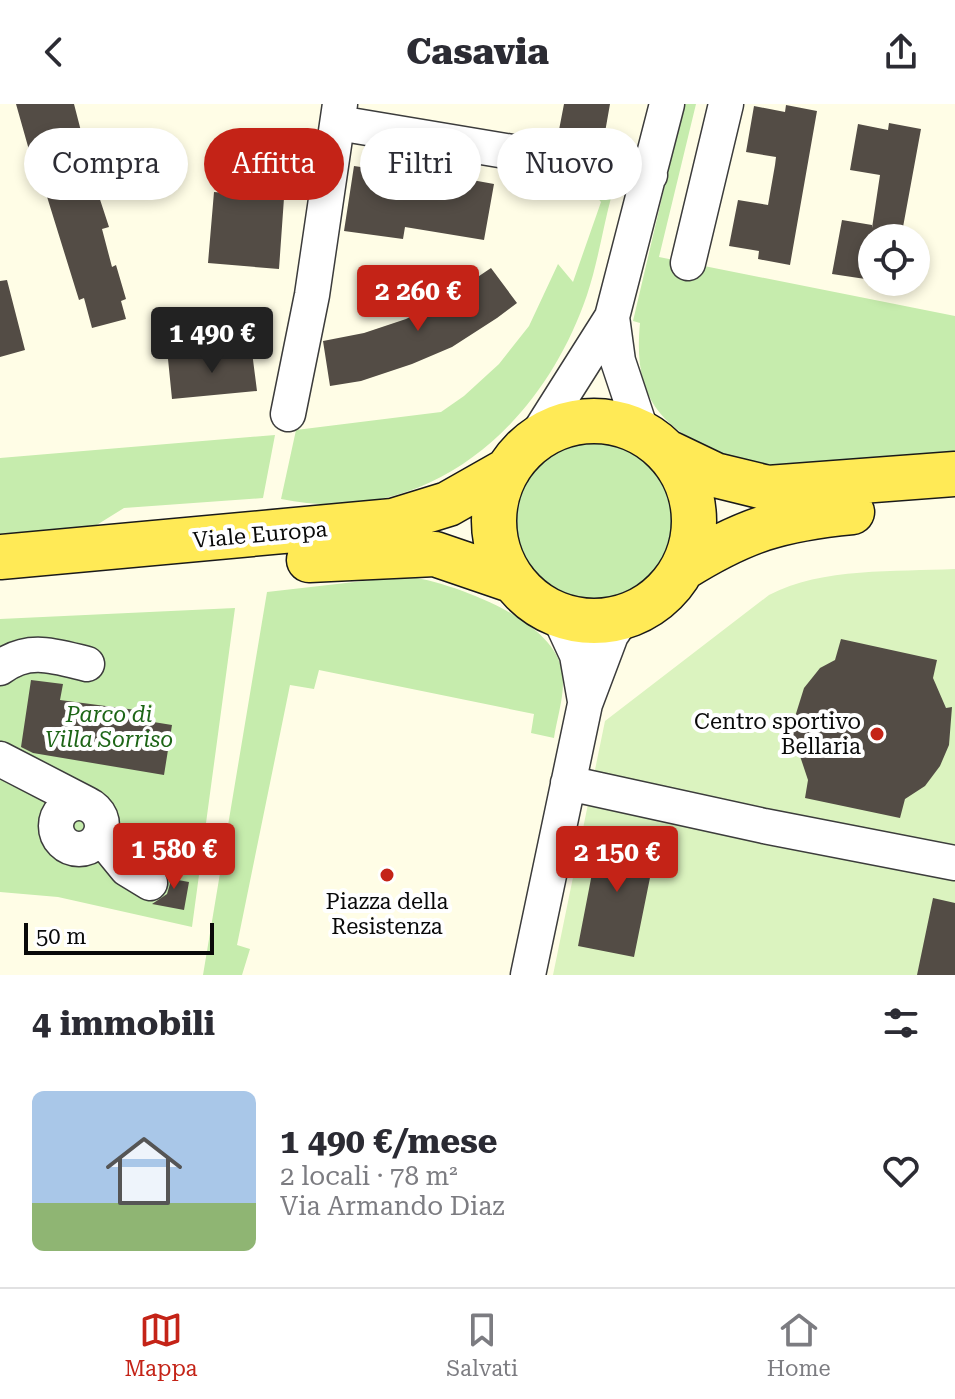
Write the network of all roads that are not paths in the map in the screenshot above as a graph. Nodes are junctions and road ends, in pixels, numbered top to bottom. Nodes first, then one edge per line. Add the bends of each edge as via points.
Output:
1 (667, 104) edge
2 (726, 104) edge
3 (339, 113) edge
4 (650, 175) junction
5 (688, 263) dead end
6 (612, 317) junction
7 (288, 414) dead end
8 (654, 443) junction
9 (520, 456) junction
10 (955, 474) edge
11 (955, 503) edge
12 (0, 557) edge
13 (683, 568) junction
14 (514, 581) junction
15 (0, 587) edge
16 (558, 614) junction
17 (624, 616) junction
18 (87, 664) dead end
19 (0, 668) edge
20 (585, 704) junction
21 (0, 759) edge
22 (568, 783) junction
23 (955, 863) edge
24 (150, 883) dead end
25 (528, 975) edge

1 - 4 street
2 - 5 street
3 - 4 street
3 - 7 street
4 - 6 street
6 - 8 street via 620,371
6 - 9 street
8 - 9 main road, Viale Europa via 615,423 586,421 558,428
8 - 10 main road, Viale Europa via 715,475 768,488
8 - 13 main road, Viale Europa via 682,472 693,506 692,543
9 - 12 main road, Viale Europa via 448,504 393,521
9 - 14 main road, Viale Europa via 497,497 494,526
11 - 13 main road, Viale Europa via 788,519 748,532
13 - 17 main road, Viale Europa via 653,602
14 - 15 main road, Viale Europa via 459,560 413,553
14 - 16 main road, Viale Europa
16 - 17 main road, Viale Europa via 591,621
16 - 20 street via 577,655
17 - 20 street via 611,635
18 - 19 street via 37,653
20 - 22 street
21 - 24 street via 102,820 100,836 127,869
22 - 23 street
22 - 25 street

